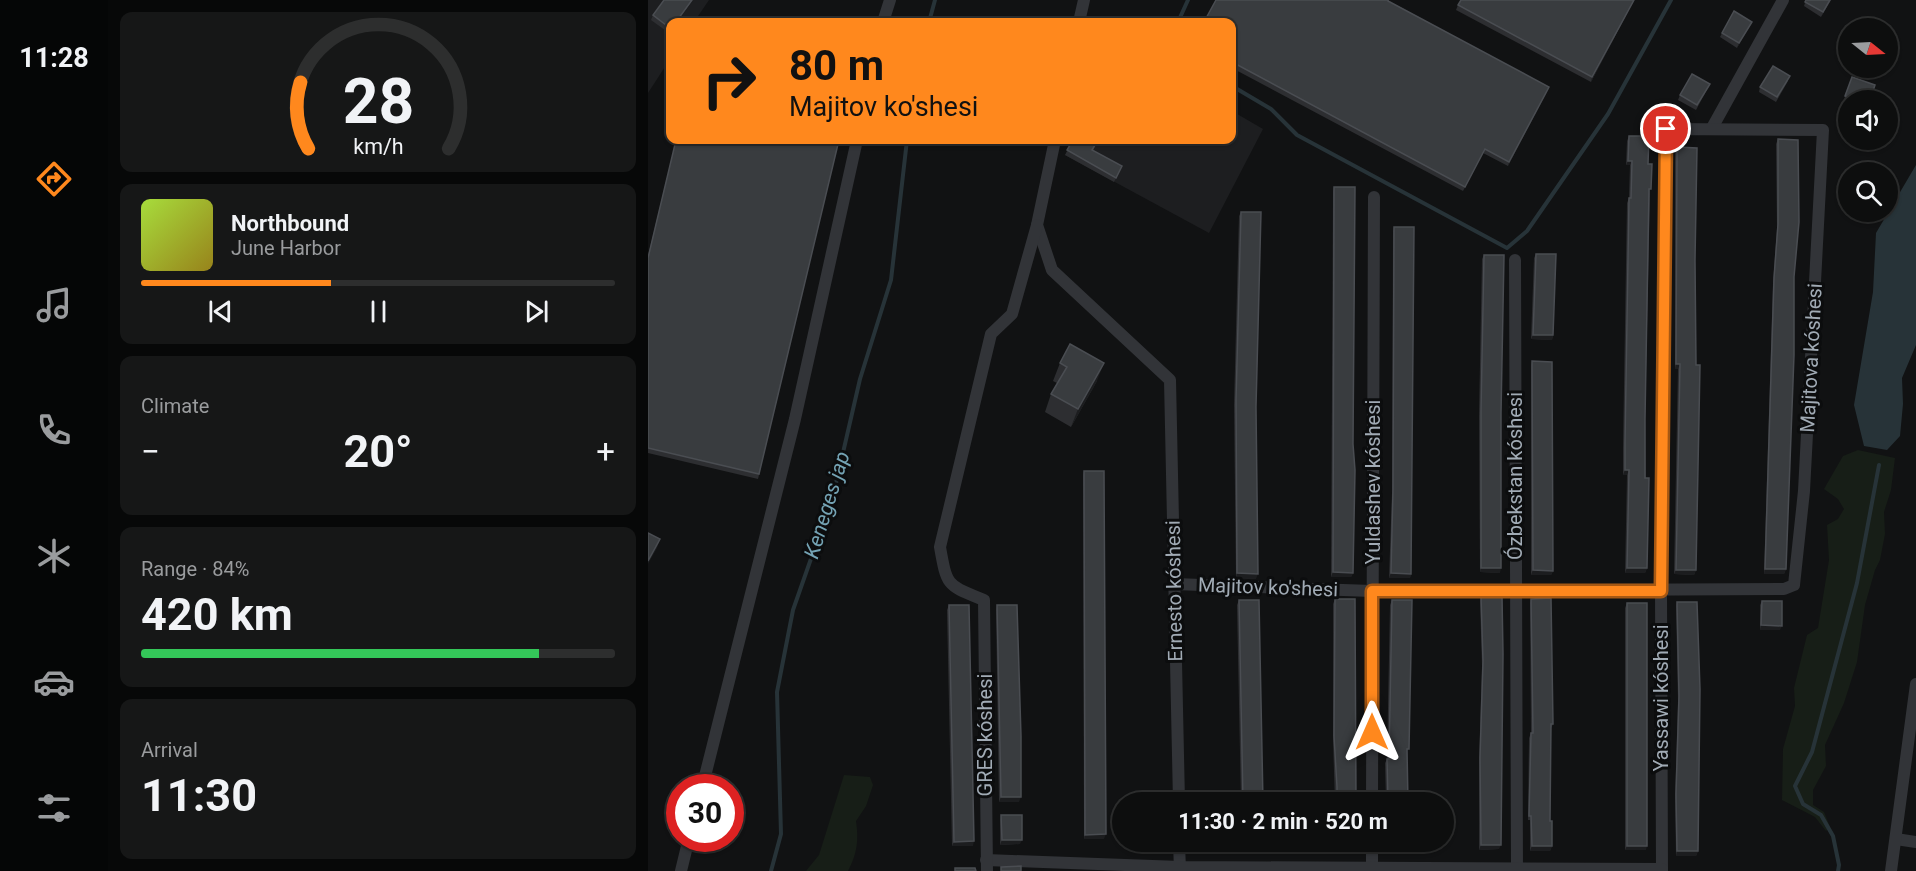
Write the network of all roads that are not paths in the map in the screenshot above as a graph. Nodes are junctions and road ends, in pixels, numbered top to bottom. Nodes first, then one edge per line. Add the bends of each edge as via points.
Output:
1 (890, 0) edge
2 (1084, 0) edge
3 (1783, 0) edge
4 (884, 18) edge
5 (1080, 18) edge
6 (1712, 128) junction
7 (856, 144) edge
8 (1054, 144) edge
9 (1374, 197) dead end
10 (1037, 225) junction
11 (1515, 260) dead end
12 (1174, 584) junction
13 (1794, 585) joint
14 (1372, 591) junction
15 (1515, 591) junction
16 (1661, 591) junction
17 (1916, 684) edge
18 (706, 774) edge
19 (1179, 792) edge
20 (1372, 792) edge
21 (1896, 839) junction
22 (1916, 842) edge
23 (686, 852) edge
24 (1179, 852) edge
25 (1372, 852) edge
26 (987, 866) edge
27 (1180, 869) edge
28 (1372, 870) edge
29 (1517, 870) edge
30 (1662, 870) edge
31 (681, 871) edge
32 (1891, 871) edge

1 - 4 street
2 - 5 street
3 - 6 street
6 - 13 street, Majitova kóshesi via 1823,130 1804,491
6 - 16 street, Yassawi kóshesi via 1666,129
7 - 18 street via 795,419
8 - 10 street
9 - 14 street, Yuldashev kóshesi
10 - 12 street, Ernesto kóshesi via 1052,270 1170,380
10 - 26 street, GRES kóshesi via 1012,314 992,334 940,547 946,578 957,589 984,600
11 - 15 street, Ózbekstan kóshesi
12 - 14 street, Majitov ko'shesi
12 - 19 street, Ernesto kóshesi
13 - 16 street, Majitov ko'shesi via 1784,589
14 - 15 street, Majitov ko'shesi
14 - 20 street, Yuldashev kóshesi
15 - 16 street, Majitov ko'shesi
15 - 29 street, Ózbekstan kóshesi
16 - 30 street, Yassawi kóshesi
17 - 21 street
21 - 22 street
21 - 32 street
23 - 31 street
24 - 27 street
25 - 28 street
26 - 27 street
27 - 28 street
28 - 29 street
29 - 30 street

